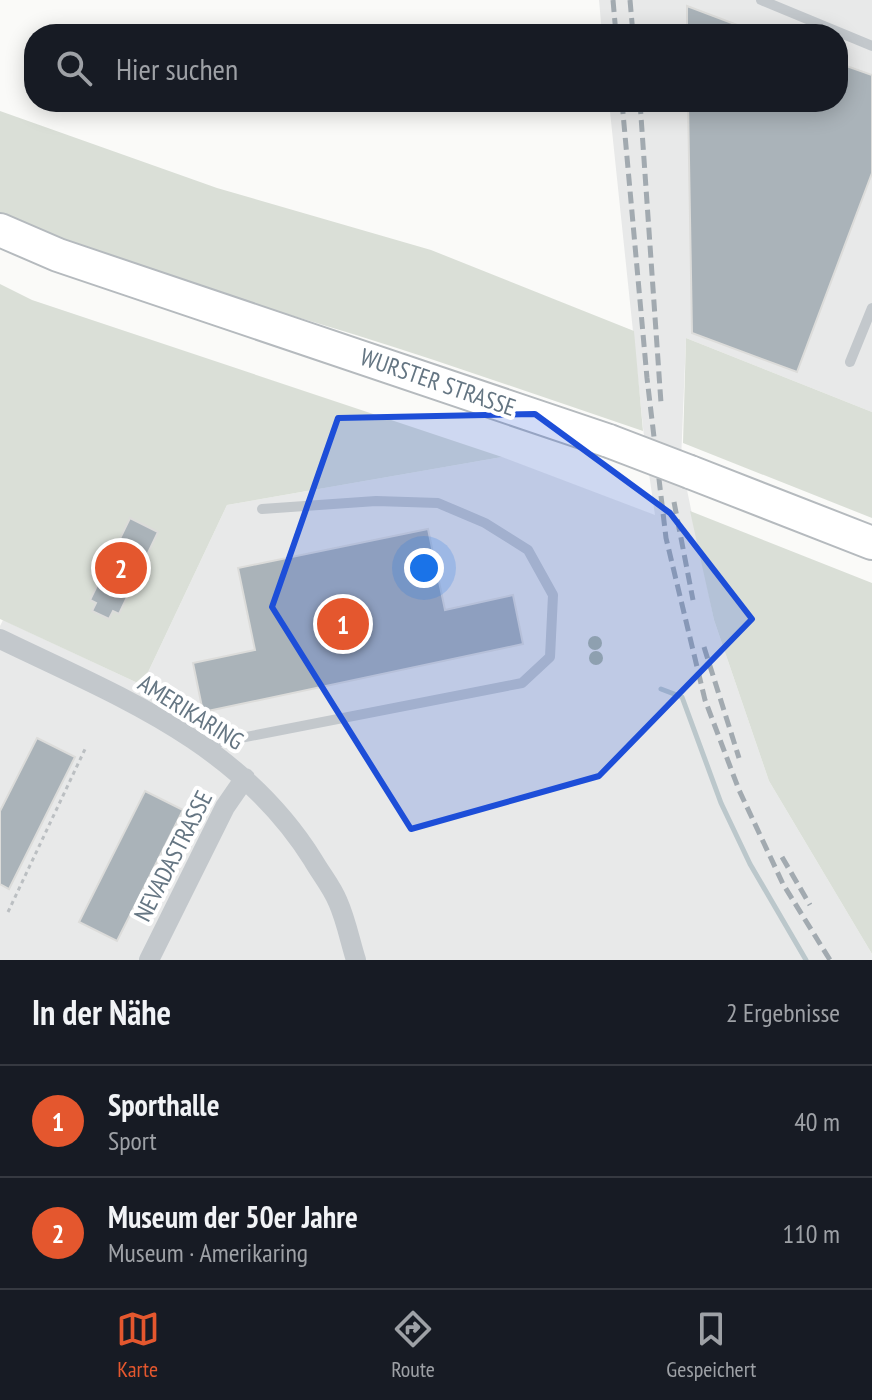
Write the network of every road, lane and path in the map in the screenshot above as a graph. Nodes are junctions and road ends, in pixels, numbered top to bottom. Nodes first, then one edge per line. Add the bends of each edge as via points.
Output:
1 (761, 0) edge
2 (819, 24) edge
3 (848, 36) edge
4 (872, 46) edge
5 (0, 230) edge
6 (872, 308) edge
7 (850, 362) dead end
8 (262, 509) dead end
9 (872, 543) edge
10 (1, 642) edge
11 (205, 745) junction
12 (86, 747) dead end
13 (245, 778) junction
14 (8, 912) dead end
15 (149, 960) edge
16 (356, 960) edge

1 - 2 lane
3 - 4 lane
5 - 9 main road, WURSTER STRASSE, bridge via 58,255 609,441
6 - 7 lane
8 - 11 lane via 376,501 438,503 485,523 528,550 553,595 550,657 522,683
10 - 11 street, AMERIKARING via 140,707
11 - 13 street, AMERIKARING
12 - 14 path
13 - 15 street, NEVADASTRASSE via 225,807
13 - 16 street, AMERIKARING via 295,833 338,901

